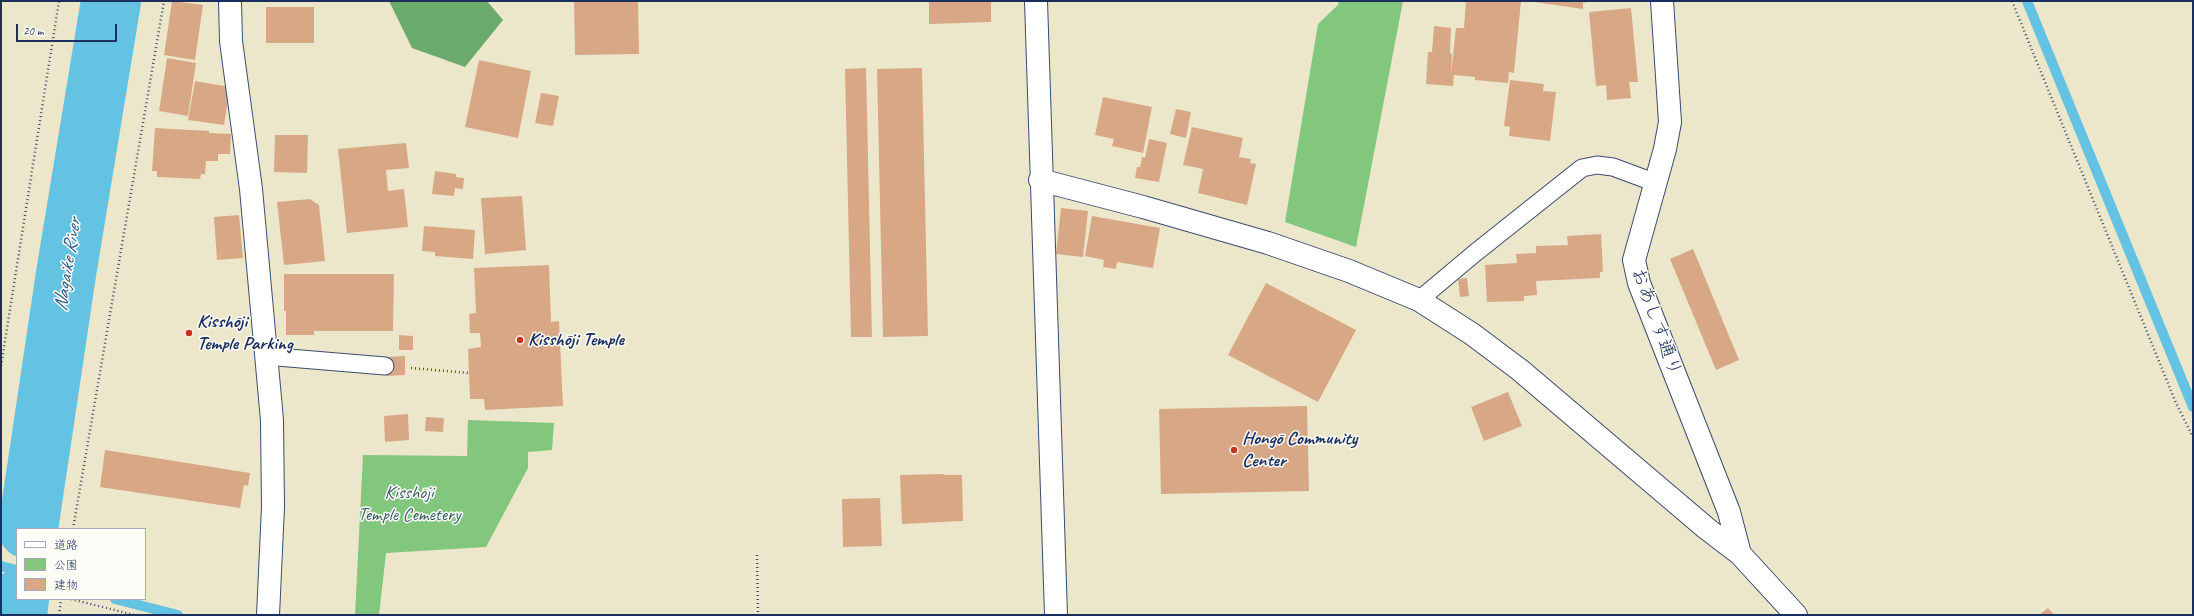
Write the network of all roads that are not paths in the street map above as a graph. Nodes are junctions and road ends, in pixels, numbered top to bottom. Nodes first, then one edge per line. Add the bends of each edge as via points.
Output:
1 (230, 1) edge
2 (1036, 1) edge
3 (1662, 1) edge
4 (1040, 180) junction
5 (1656, 183) junction
6 (1419, 300) junction
7 (265, 356) junction
8 (385, 366) dead end
9 (1740, 554) junction
10 (268, 615) edge
11 (1056, 615) edge
12 (1796, 615) edge

1 - 7 street via 231,41 251,190
2 - 4 street
3 - 5 street, おあしす通り via 1670,122
4 - 6 street via 1268,243 1349,271
4 - 11 street
5 - 6 lane via 1613,167 1597,165 1582,168
5 - 9 street, おあしす通り via 1634,260 1639,283 1729,512
6 - 9 street via 1472,334 1520,370
7 - 8 lane
7 - 10 street via 272,436 273,507
9 - 12 street, おあしす通り

